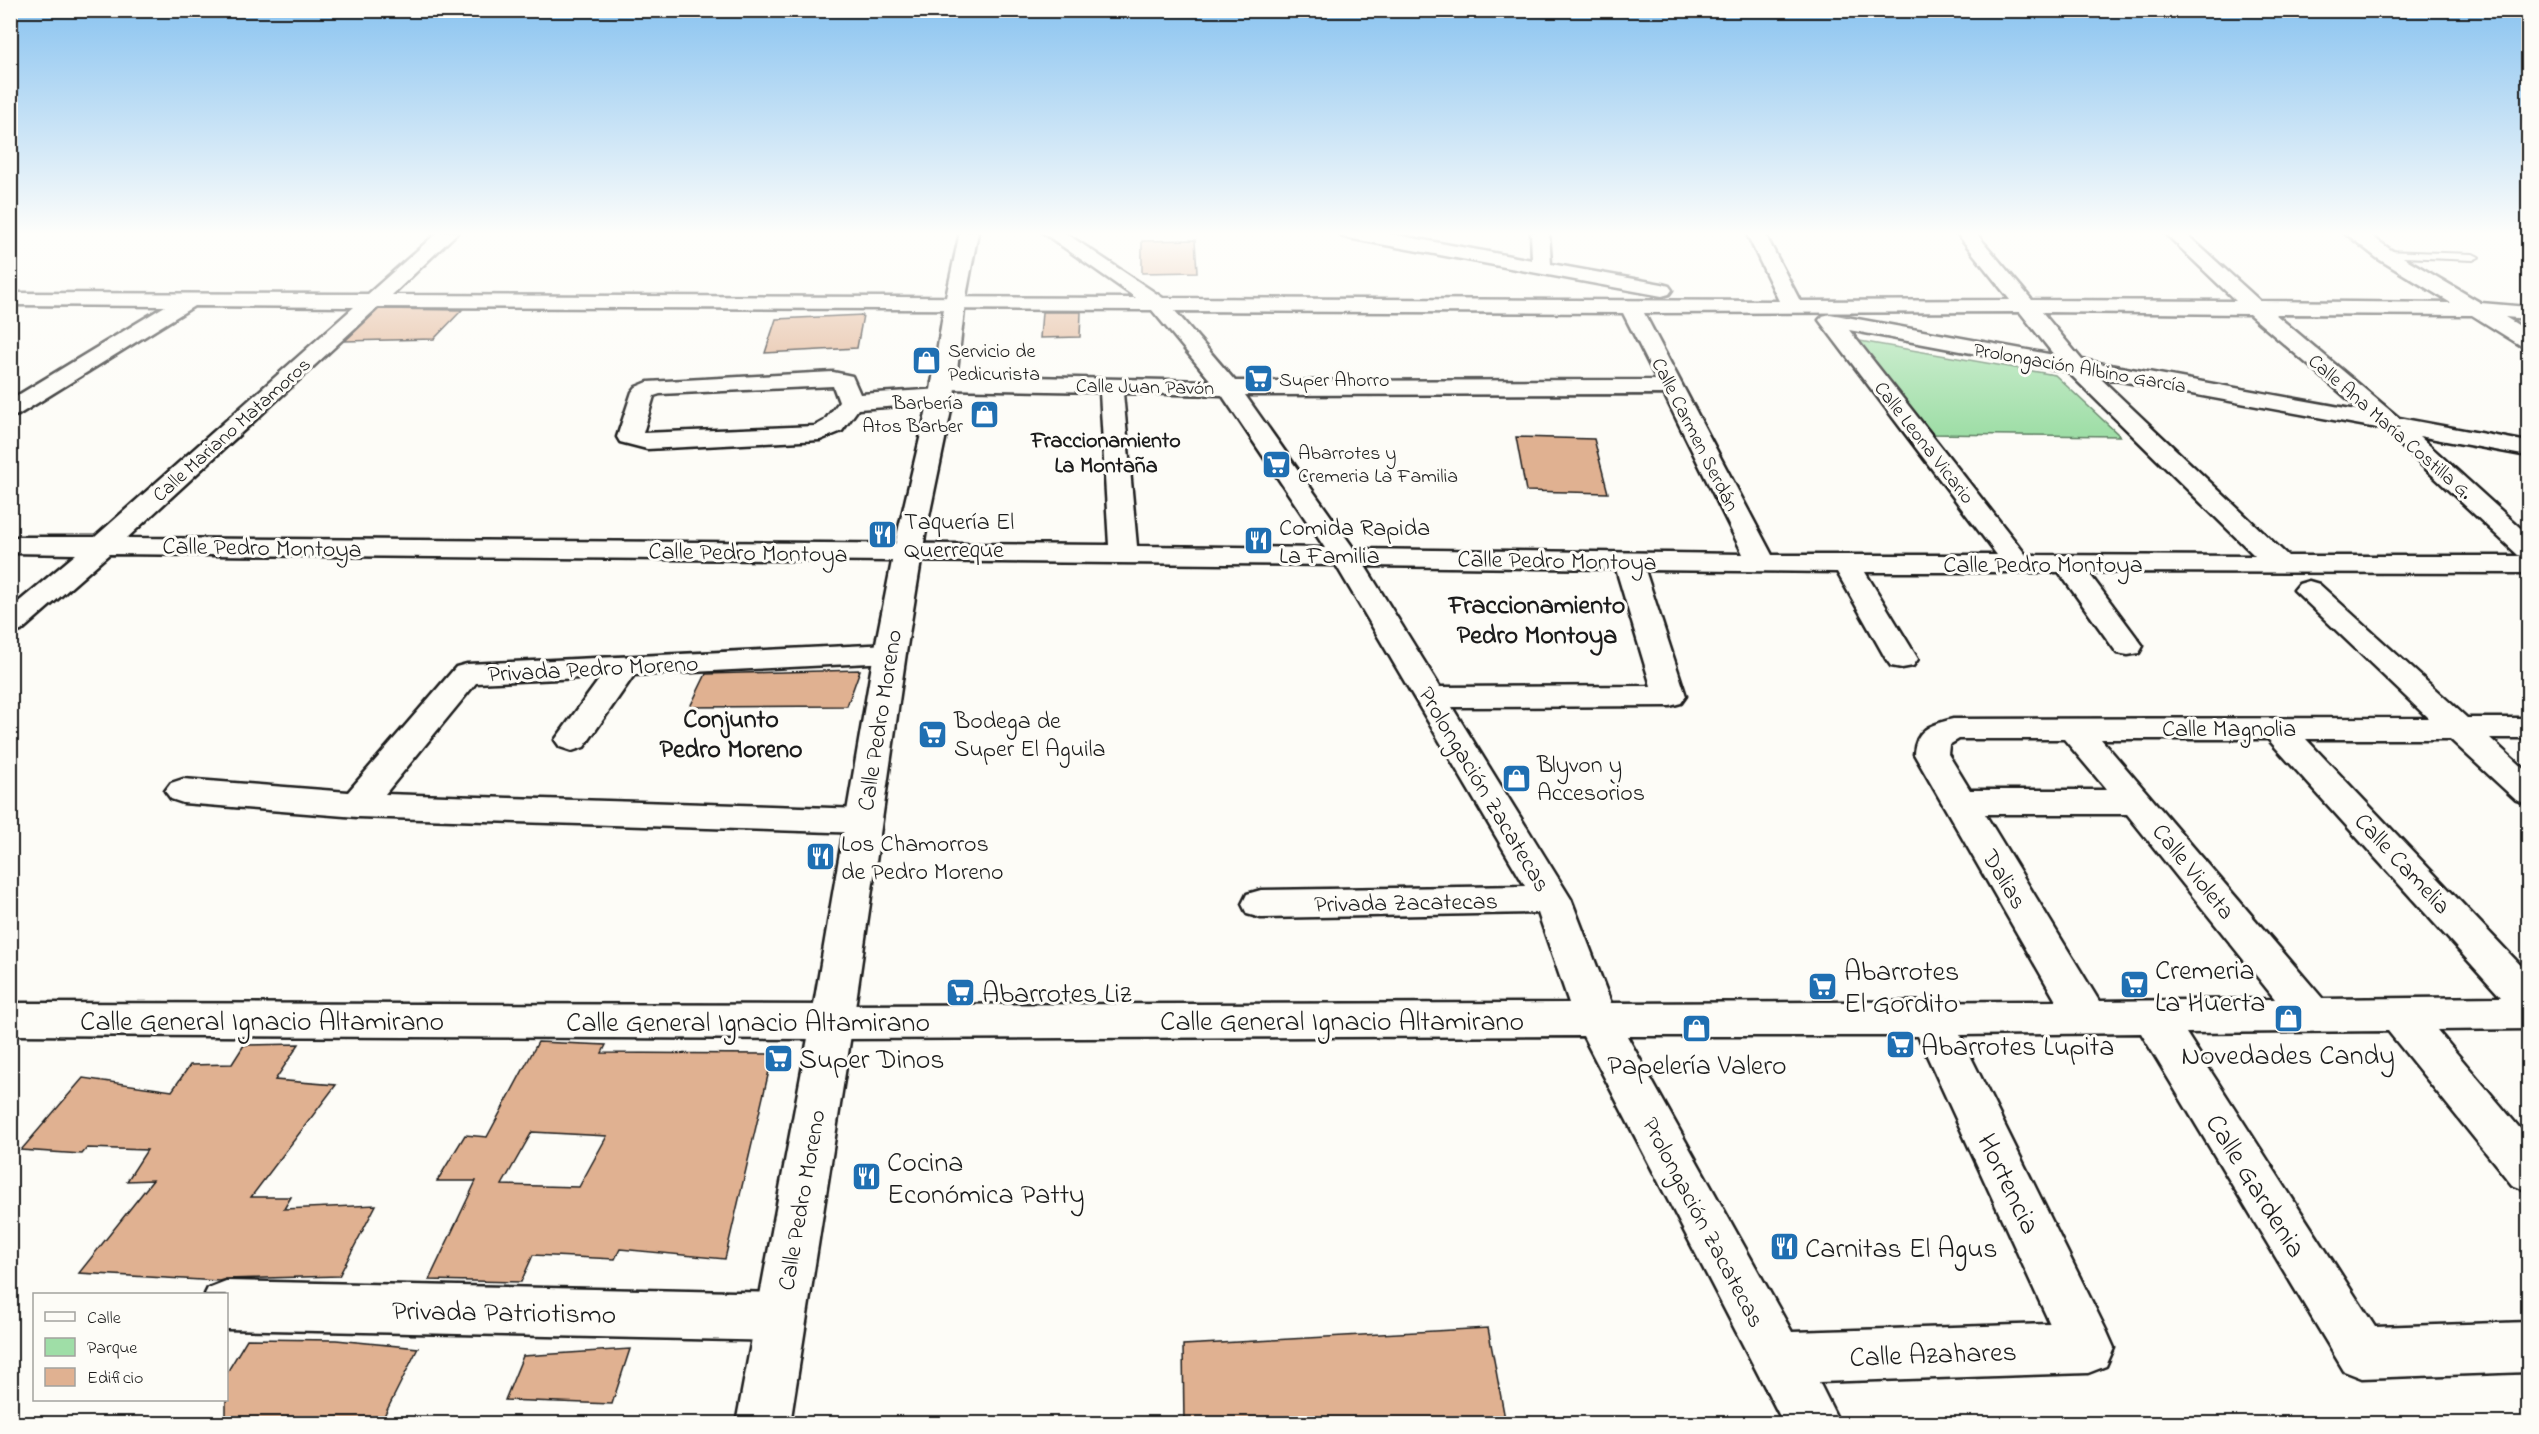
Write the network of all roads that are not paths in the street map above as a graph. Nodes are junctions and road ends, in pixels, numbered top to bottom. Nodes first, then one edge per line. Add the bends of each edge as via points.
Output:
1 (10, 299) edge
2 (191, 299) junction
3 (375, 299) edge
4 (956, 299) edge
5 (1150, 299) edge
6 (1712, 299) edge
7 (1788, 299) edge
8 (2018, 299) edge
9 (2245, 299) edge
10 (2461, 299) edge
11 (372, 302) junction
12 (955, 302) junction
13 (1156, 303) junction
14 (1630, 305) junction
15 (1792, 306) junction
16 (2024, 306) junction
17 (1756, 307) junction
18 (2254, 307) junction
19 (2478, 309) junction
20 (2529, 313) edge
21 (1830, 320) junction
22 (2529, 340) edge
23 (2076, 367) junction
24 (1111, 385) junction
25 (1672, 387) junction
26 (1229, 388) junction
27 (942, 389) junction
28 (852, 402) junction
29 (10, 410) edge
30 (2390, 423) junction
31 (2529, 449) edge
32 (10, 545) edge
33 (102, 546) junction
34 (2529, 549) edge
35 (908, 553) junction
36 (1124, 554) junction
37 (1346, 558) junction
38 (1628, 561) junction
39 (1762, 563) junction
40 (1846, 563) junction
41 (2067, 564) junction
42 (2280, 564) junction
43 (2019, 565) junction
44 (2529, 565) edge
45 (2309, 590) dead end
46 (10, 625) edge
47 (2128, 646) dead end
48 (890, 653) junction
49 (1902, 659) dead end
50 (625, 666) junction
51 (1429, 698) junction
52 (2277, 728) junction
53 (2460, 728) junction
54 (2529, 728) edge
55 (2074, 730) junction
56 (572, 740) dead end
57 (1932, 740) joint
58 (183, 791) dead end
59 (2529, 792) edge
60 (1959, 802) junction
61 (2137, 802) junction
62 (357, 805) junction
63 (862, 821) junction
64 (1552, 899) junction
65 (1261, 904) dead end
66 (2529, 999) edge
67 (2398, 1013) junction
68 (2529, 1013) edge
69 (2312, 1015) junction
70 (2086, 1017) junction
71 (2152, 1017) junction
72 (10, 1019) edge
73 (1931, 1019) junction
74 (1596, 1020) junction
75 (832, 1022) junction
76 (2529, 1171) edge
77 (228, 1305) edge
78 (781, 1317) junction
79 (2529, 1347) edge
80 (2088, 1348) joint
81 (1777, 1358) junction
82 (763, 1424) edge
83 (1813, 1424) edge

1 - 2 street
2 - 11 street
2 - 29 street
3 - 11 street, Calle Mariano Matamoros
4 - 12 street, Calle Pedro Moreno
5 - 13 street, Prolongación Zacatecas
6 - 17 street, Prolongación Albino García
7 - 15 street
8 - 16 street
9 - 18 street, Calle Ana María Costilla G.
10 - 19 street
11 - 12 street
11 - 33 street, Calle Mariano Matamoros
12 - 13 street
12 - 27 street, Calle Pedro Moreno
13 - 14 street
13 - 26 street, Prolongación Zacatecas
14 - 17 street
14 - 25 street, Calle Carmen Serdán
15 - 16 street
15 - 17 street
16 - 18 street
16 - 23 street
17 - 21 street, Prolongación Albino García
18 - 19 street
18 - 30 street, Calle Ana María Costilla G.
19 - 20 street
19 - 22 street
21 - 23 street, Prolongación Albino García
21 - 43 street, Calle Leona Vicario
23 - 30 street, Prolongación Albino García
23 - 42 street
24 - 26 street, Calle Juan Pavón
24 - 27 street, Calle Juan Pavón
24 - 36 street
25 - 26 street, Calle Juan Pavón
25 - 39 street, Calle Carmen Serdán
26 - 37 street, Prolongación Zacatecas
27 - 28 street, Calle Juan Pavón
27 - 35 street, Calle Pedro Moreno
28 - 28 street via 833,426 820,433 647,442 628,437 644,392 656,387 833,379 844,381
30 - 31 street, Prolongación Albino García
30 - 34 street, Calle Ana María Costilla G.
32 - 33 street, Calle Pedro Montoya
33 - 35 street, Calle Pedro Montoya
33 - 46 street, Calle Mariano Matamoros
35 - 36 street, Calle Pedro Montoya
35 - 48 street, Calle Pedro Moreno
36 - 37 street, Calle Pedro Montoya
37 - 38 street, Calle Pedro Montoya
37 - 51 street, Prolongación Zacatecas
38 - 39 street, Calle Pedro Montoya
38 - 51 street via 1670,696
39 - 40 street, Calle Pedro Montoya
40 - 43 street, Calle Pedro Montoya
40 - 49 street
41 - 42 street, Calle Pedro Montoya
41 - 43 street, Calle Pedro Montoya
41 - 47 street
42 - 44 street, Calle Pedro Montoya
45 - 53 street
48 - 50 street, Privada Pedro Moreno
48 - 63 street, Calle Pedro Moreno
50 - 56 street
50 - 62 street, Privada Pedro Moreno via 467,674
51 - 64 street, Prolongación Zacatecas
52 - 53 street, Calle Magnolia
52 - 55 street, Calle Magnolia
52 - 66 street, Calle Camelia
53 - 54 street, Calle Magnolia
53 - 59 street
55 - 57 street, Calle Magnolia via 1953,729
55 - 61 street, Calle Violeta
57 - 60 street, Dalias via 1931,754
58 - 62 street
60 - 61 street
60 - 70 street, Dalias
61 - 69 street, Calle Violeta
62 - 63 street
63 - 75 street, Calle Pedro Moreno
64 - 65 street, Privada Zacatecas
64 - 74 street, Prolongación Zacatecas
67 - 68 street, Calle General Ignacio Altamirano
67 - 69 street, Calle General Ignacio Altamirano
67 - 76 street
69 - 71 street, Calle General Ignacio Altamirano
70 - 71 street, Calle General Ignacio Altamirano
70 - 73 street, Calle General Ignacio Altamirano
71 - 79 street, Calle Gardenia via 2362,1353
72 - 75 street, Calle General Ignacio Altamirano
73 - 74 street, Calle General Ignacio Altamirano
73 - 80 street, Hortencia
74 - 75 street, Calle General Ignacio Altamirano
74 - 81 street, Prolongación Zacatecas
75 - 78 street, Calle Pedro Moreno
77 - 78 street, Privada Patriotismo
78 - 82 street, Calle Pedro Moreno
80 - 81 street, Calle Azahares
81 - 83 street, Prolongación Zacatecas

